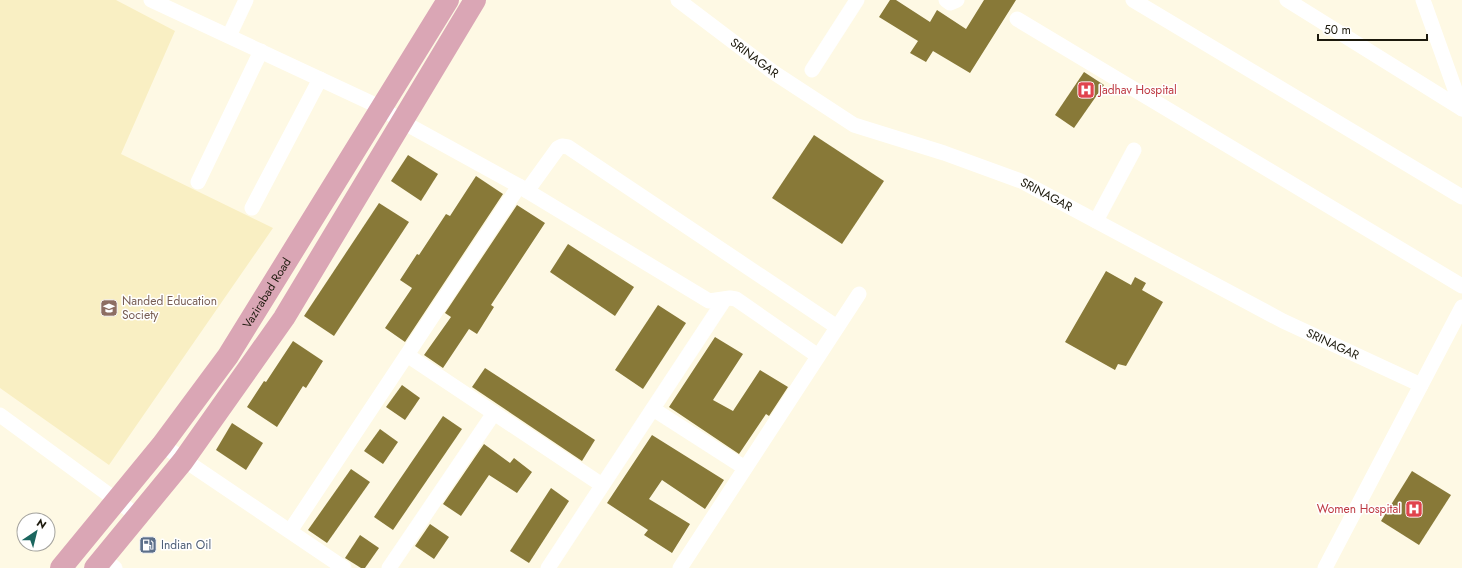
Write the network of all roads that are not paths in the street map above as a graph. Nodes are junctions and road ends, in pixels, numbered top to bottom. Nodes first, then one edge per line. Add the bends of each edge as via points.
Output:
1 (246, 0) edge
2 (448, 0) edge
3 (475, 0) edge
4 (678, 0) edge
5 (856, 0) edge
6 (946, 0) edge
7 (957, 0) edge
8 (1133, 0) edge
9 (1287, 0) edge
10 (1423, 0) edge
11 (160, 2) edge
12 (1017, 19) dead end
13 (229, 36) junction
14 (261, 51) junction
15 (812, 70) dead end
16 (320, 79) junction
17 (382, 108) junction
18 (1462, 109) edge
19 (401, 121) junction
20 (1134, 150) dead end
21 (198, 182) dead end
22 (523, 188) junction
23 (1462, 197) edge
24 (252, 208) dead end
25 (1096, 221) junction
26 (1462, 286) edge
27 (859, 294) dead end
28 (725, 299) junction
29 (1462, 306) edge
30 (837, 328) junction
31 (407, 355) junction
32 (818, 356) junction
33 (1421, 385) junction
34 (652, 409) junction
35 (494, 413) junction
36 (0, 415) edge
37 (162, 445) junction
38 (183, 461) junction
39 (745, 468) junction
40 (602, 485) junction
41 (117, 501) junction
42 (138, 516) junction
43 (290, 531) junction
44 (105, 565) edge
45 (1327, 567) edge
46 (61, 568) edge
47 (344, 568) edge
48 (389, 568) edge
49 (548, 568) edge
50 (680, 568) edge

1 - 13 street
2 - 17 main road, Vazirabad Road
3 - 19 main road
4 - 25 street, SRINAGAR via 773,72 854,125 944,153 1021,181
5 - 15 street
6 - 7 street via 953,3
8 - 23 street
9 - 18 street
10 - 18 street
11 - 13 street
12 - 26 street
13 - 14 street
14 - 16 street
14 - 21 street
16 - 17 street
16 - 24 street
17 - 19 street
17 - 37 main road, Vazirabad Road via 228,356
19 - 22 street
19 - 38 main road via 284,318
20 - 25 street
22 - 28 street via 709,301
22 - 30 street via 558,148 568,147
22 - 31 street
25 - 33 street, SRINAGAR via 1283,321
27 - 30 street
28 - 32 street via 736,299
28 - 34 street
29 - 33 street
30 - 32 street
31 - 35 street
31 - 43 street
32 - 39 street
33 - 45 street
34 - 39 street
34 - 40 street
35 - 40 street
35 - 48 street
36 - 41 street
37 - 38 street
37 - 41 main road, Vazirabad Road
38 - 42 main road
38 - 43 street
39 - 50 street
40 - 49 street
41 - 42 street
41 - 46 main road, Vazirabad Road
42 - 44 main road
43 - 47 street

